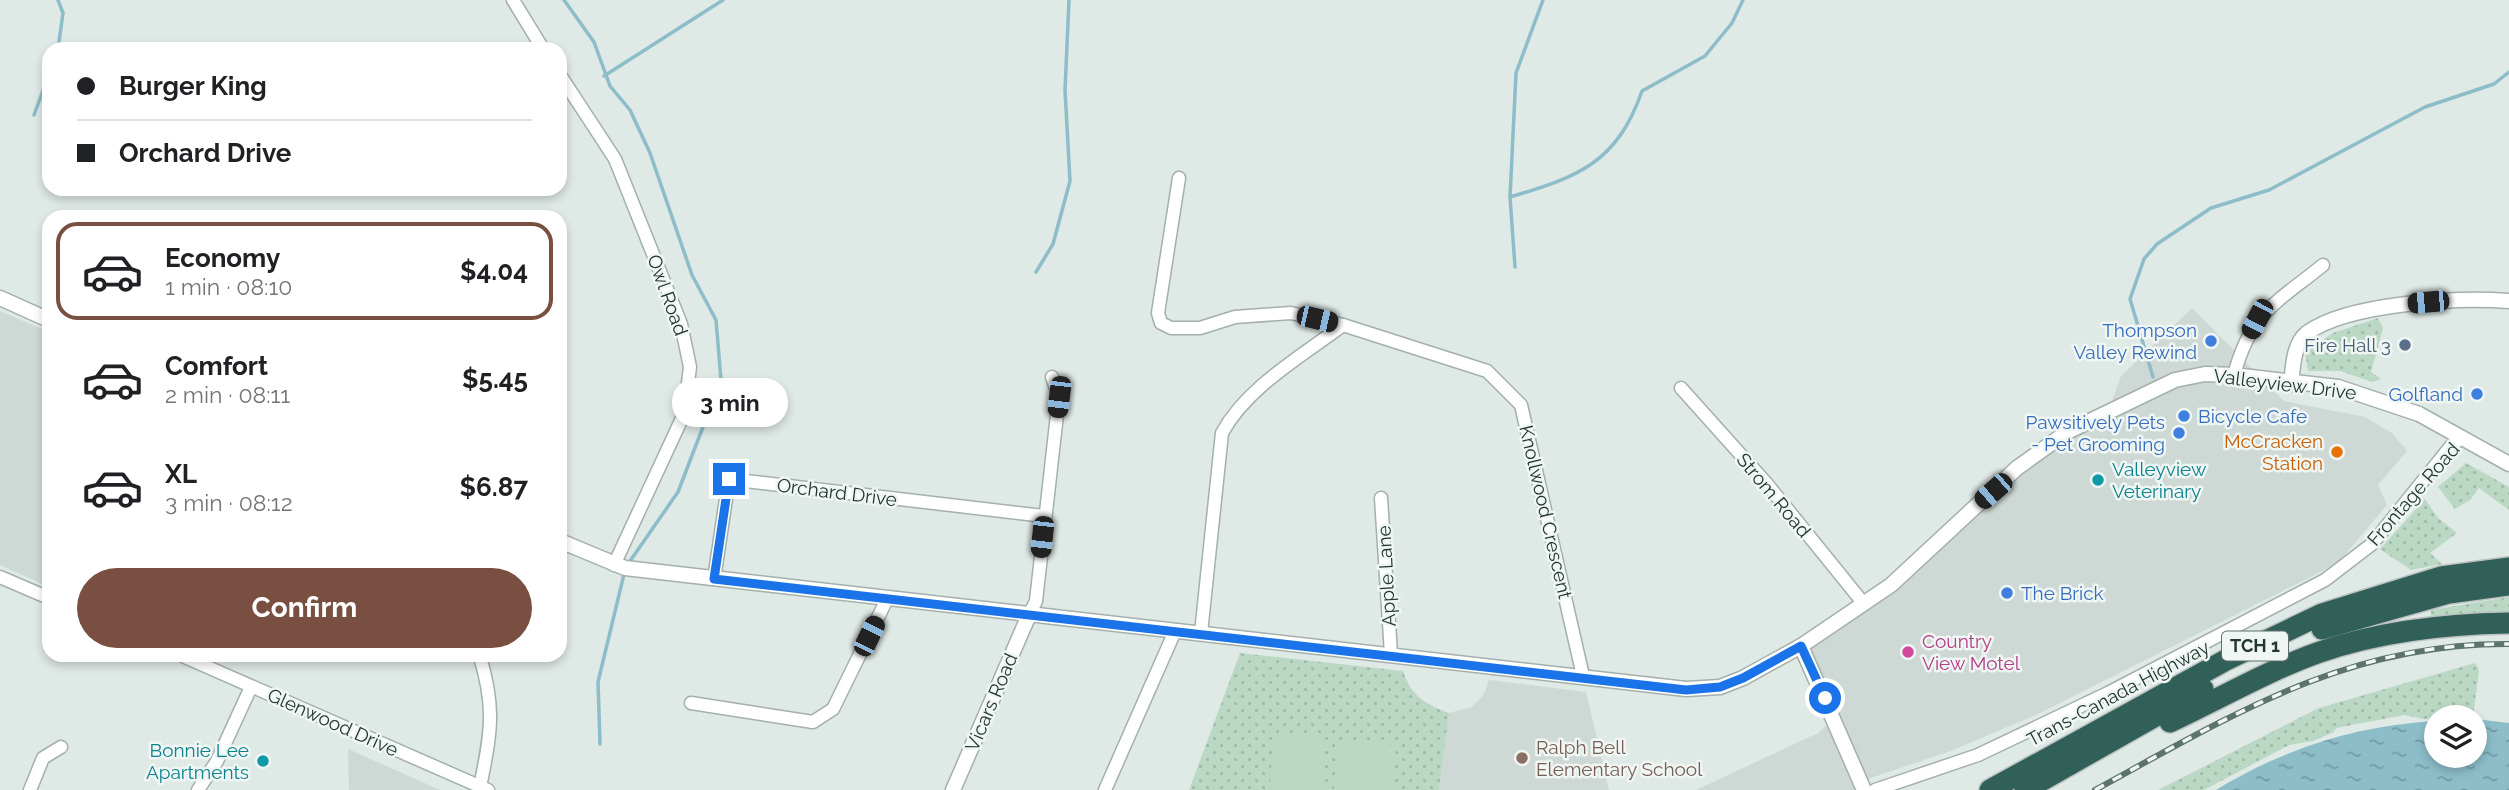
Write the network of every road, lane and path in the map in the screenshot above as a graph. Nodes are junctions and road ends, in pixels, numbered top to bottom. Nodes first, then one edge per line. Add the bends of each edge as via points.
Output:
1 (513, 0) edge
2 (539, 42) edge
3 (567, 86) edge
4 (1179, 178) dead end
5 (2323, 265) dead end
6 (0, 298) edge
7 (2509, 301) edge
8 (42, 317) edge
9 (1343, 325) junction
10 (2234, 375) junction
11 (1052, 376) dead end
12 (2291, 384) junction
13 (1681, 388) dead end
14 (2462, 437) junction
15 (2509, 464) edge
16 (1381, 498) dead end
17 (1044, 516) junction
18 (567, 544) edge
19 (614, 565) junction
20 (2509, 568) edge
21 (0, 576) edge
22 (714, 579) junction
23 (2509, 585) edge
24 (42, 595) edge
25 (887, 599) junction
26 (1864, 604) junction
27 (1029, 615) junction
28 (2509, 623) edge
29 (1175, 631) junction
30 (1200, 633) junction
31 (1801, 646) junction
32 (1391, 654) junction
33 (196, 662) edge
34 (482, 662) edge
35 (1583, 676) junction
36 (251, 687) junction
37 (691, 704) dead end
38 (61, 747) dead end
39 (484, 788) edge
40 (30, 790) edge
41 (198, 790) edge
42 (953, 790) edge
43 (1105, 790) edge
44 (1864, 790) edge
45 (1875, 790) edge
46 (1990, 790) edge
47 (2025, 790) edge

1 - 2 street
3 - 19 street, Owl Road via 615,159 681,324 690,367 684,414
4 - 9 street, Knollwood Crescent via 1158,313 1161,323 1171,328 1200,328 1235,317 1291,313
5 - 10 street via 2257,319 2241,348
6 - 8 street
7 - 12 street via 2470,298 2407,303 2339,319 2305,334 2295,352
9 - 30 street via 1232,415 1223,433
9 - 35 street, Knollwood Crescent via 1487,372 1521,405
10 - 12 street, Valleyview Drive
10 - 26 street, Valleyview Drive via 2175,380 2067,432 2017,468 1891,585
11 - 17 street via 1059,397
12 - 14 street, Valleyview Drive via 2338,387 2379,398
13 - 26 street, Strom Road via 1767,484
14 - 15 street, Valleyview Drive
14 - 45 street, Frontage Road via 2372,544 2325,580 1978,755
16 - 32 street, Apple Lane
17 - 22 street, Orchard Drive via 729,479
17 - 27 street via 1036,601
18 - 19 street, Valleyview Drive
19 - 22 street, Valleyview Drive
20 - 46 highway, Trans-Canada Highway / TCH 1 via 2441,577 2322,614 2226,660
21 - 24 street
22 - 25 street, Valleyview Drive
23 - 47 highway, Trans-Canada Highway / TCH 1 via 2449,593 2322,629 2239,668
25 - 27 street, Valleyview Drive
25 - 37 street via 833,709 813,722
26 - 31 street, Valleyview Drive
27 - 29 street, Valleyview Drive
27 - 42 street, Vicars Road
28 - 47 highway via 2395,632 2318,653
29 - 30 street, Valleyview Drive
29 - 43 street
30 - 32 street, Valleyview Drive
31 - 35 street, Valleyview Drive via 1720,687 1686,690
31 - 44 street
32 - 35 street, Valleyview Drive
33 - 36 street, Glenwood Drive
34 - 39 street via 491,691
36 - 39 street, Glenwood Drive
36 - 41 street via 217,761
38 - 40 street via 44,758

